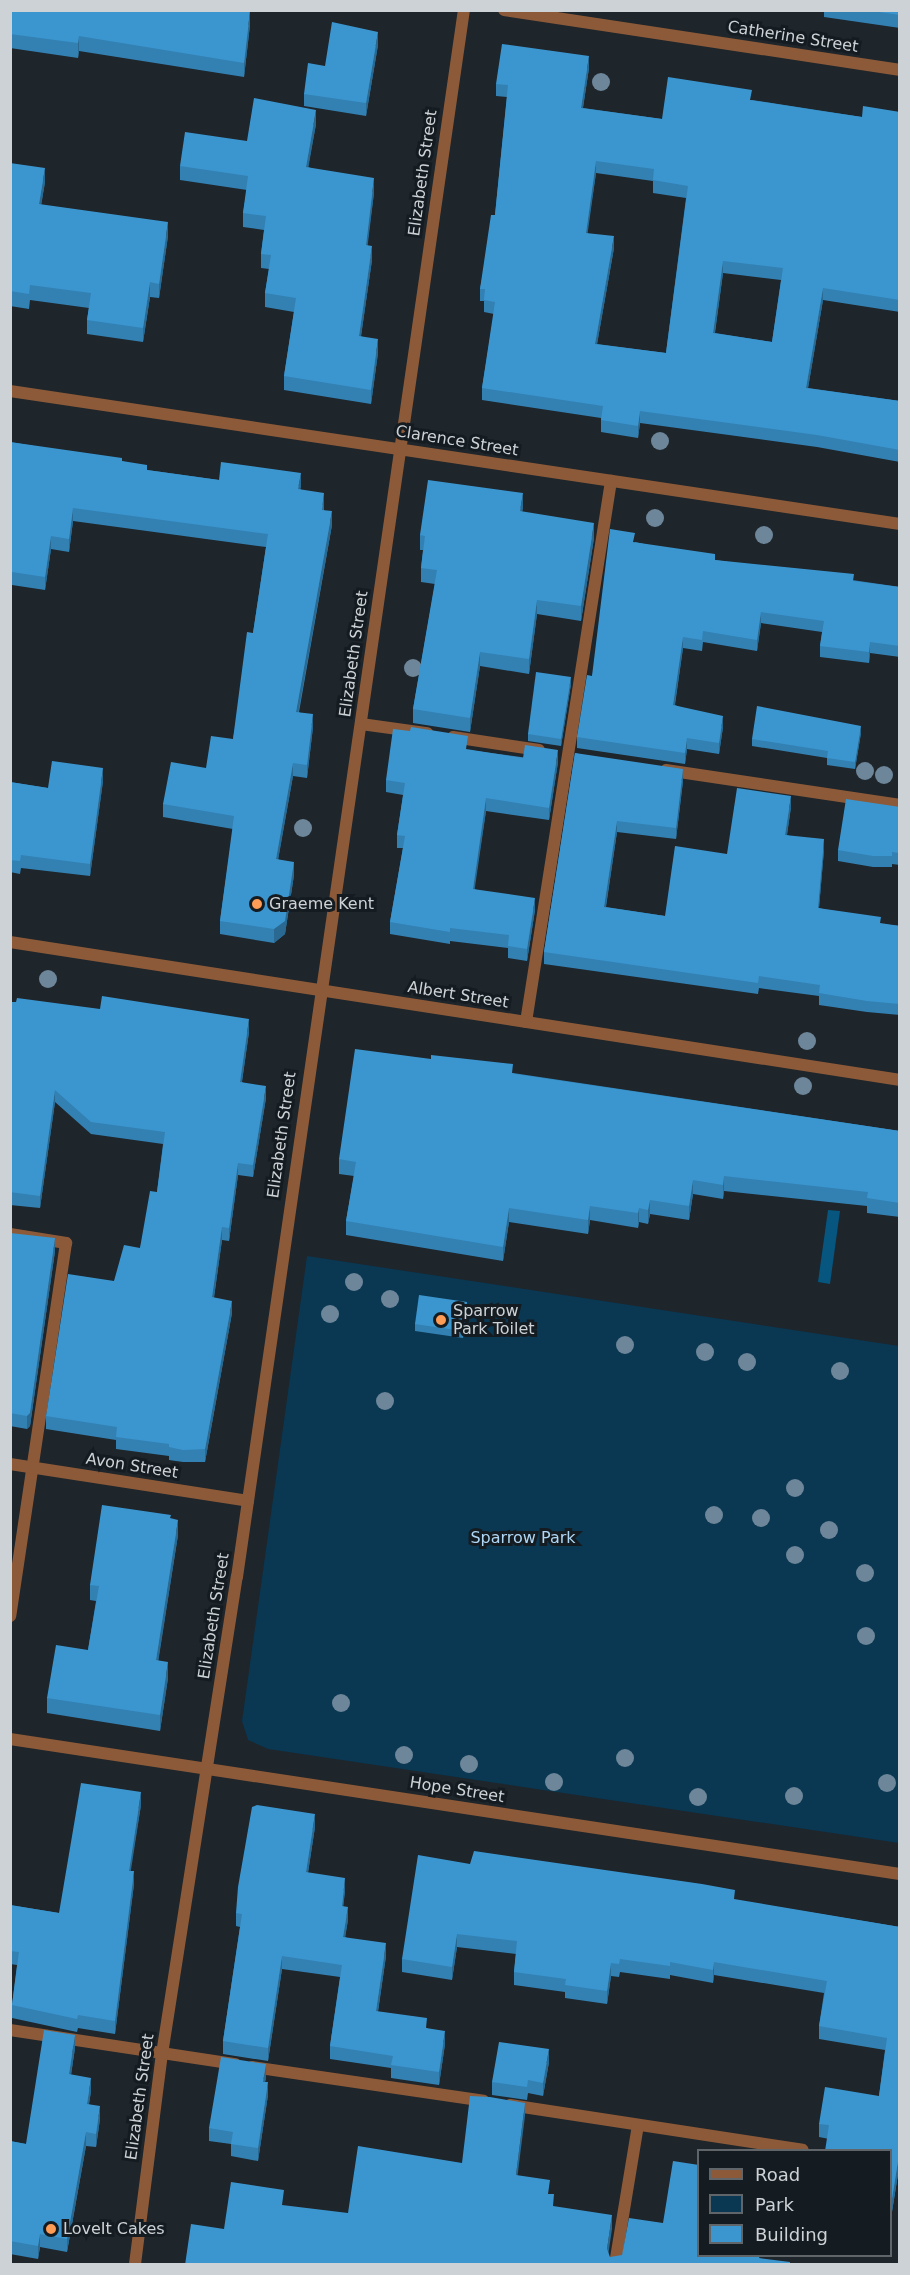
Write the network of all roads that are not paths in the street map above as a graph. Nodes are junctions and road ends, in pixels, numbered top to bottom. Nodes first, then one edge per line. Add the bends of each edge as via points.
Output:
1 (464, 10) edge
2 (504, 10) edge
3 (900, 70) edge
4 (10, 391) edge
5 (399, 449) junction
6 (611, 481) junction
7 (900, 524) edge
8 (361, 724) junction
9 (575, 756) junction
10 (652, 767) edge
11 (900, 805) edge
12 (10, 942) edge
13 (319, 990) junction
14 (526, 1022) junction
15 (900, 1080) edge
16 (10, 1234) edge
17 (10, 1464) edge
18 (32, 1468) junction
19 (248, 1501) junction
20 (10, 1616) edge
21 (10, 1739) edge
22 (207, 1769) junction
23 (900, 1874) edge
24 (10, 2030) edge
25 (162, 2054) junction
26 (638, 2125) junction
27 (790, 2149) edge
28 (135, 2265) edge
29 (615, 2265) edge

1 - 5 street, Elizabeth Street
2 - 3 street, Catherine Street
4 - 5 street, Clarence Street
5 - 6 street, Clarence Street
5 - 8 street, Elizabeth Street
6 - 7 street, Clarence Street
6 - 9 street
8 - 9 street
8 - 13 street, Elizabeth Street
9 - 14 street
10 - 11 street
12 - 13 street, Albert Street
13 - 14 street, Albert Street
13 - 19 street, Elizabeth Street
14 - 15 street, Albert Street
16 - 18 street via 66,1243
17 - 18 street, Avon Street
18 - 19 street, Avon Street
18 - 20 street
19 - 22 street, Elizabeth Street
21 - 22 street, Hope Street
22 - 23 street, Hope Street
22 - 25 street, Elizabeth Street
24 - 25 street
25 - 26 street
25 - 28 street, Elizabeth Street
26 - 27 street
26 - 29 street

